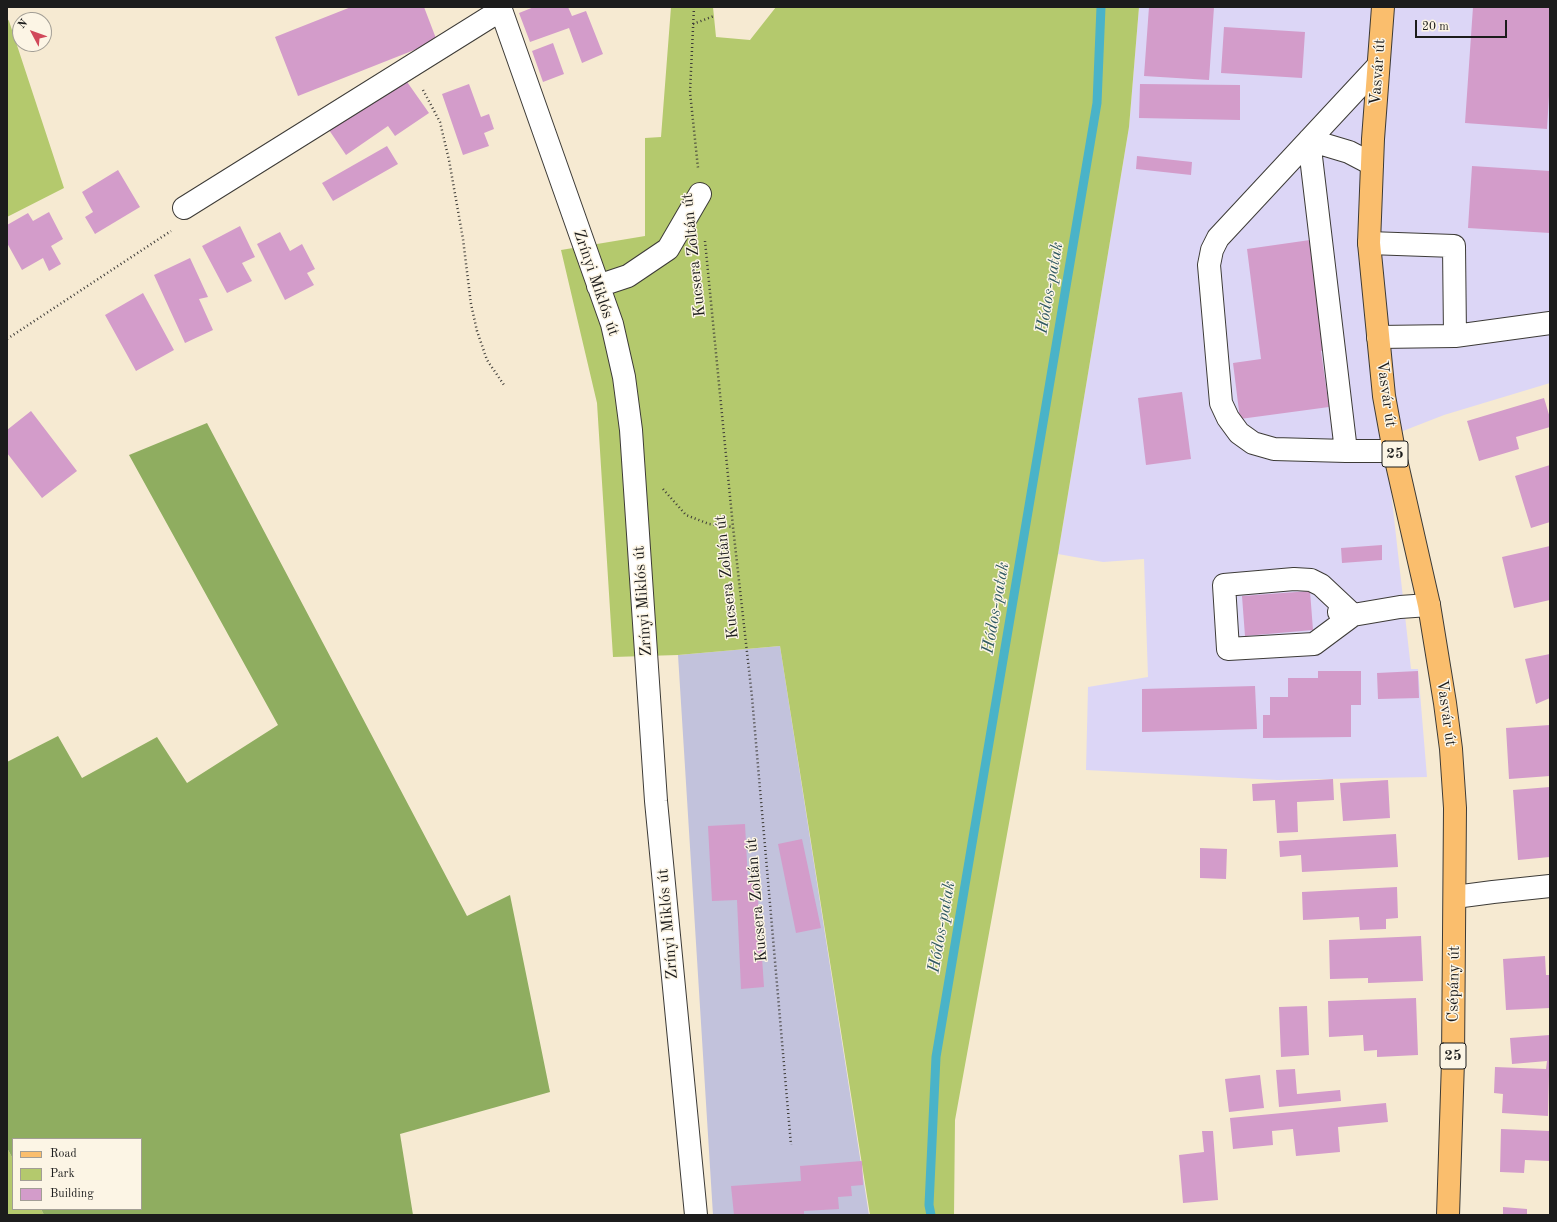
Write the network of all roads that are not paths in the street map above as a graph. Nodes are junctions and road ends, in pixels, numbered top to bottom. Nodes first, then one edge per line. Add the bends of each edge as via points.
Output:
1 (1383, 7) edge
2 (500, 8) edge
3 (1378, 66) junction
4 (1309, 140) junction
5 (1372, 164) junction
6 (700, 194) road end
7 (184, 208) road end
8 (1369, 243) junction
9 (598, 286) junction
10 (1550, 323) edge
11 (1455, 336) junction
12 (1378, 337) junction
13 (1394, 450) junction
14 (1346, 451) junction
15 (1429, 605) junction
16 (1328, 611) dead end
17 (1353, 615) junction
18 (1550, 886) edge
19 (1455, 897) junction
20 (696, 1215) edge
21 (1448, 1215) edge

1 - 3 main road, Vasvár út / 25
2 - 7 street
2 - 9 street, Zrínyi Miklós út
3 - 4 street
3 - 5 main road, Vasvár út / 25
4 - 5 street via 1349,152
4 - 14 street
4 - 14 street via 1218,238 1212,250 1209,265 1221,403 1239,433 1253,443 1274,449
5 - 8 main road, Vasvár út / 25
6 - 9 street via 668,249 628,276
8 - 11 street via 1454,246
8 - 12 main road, Vasvár út / 25
9 - 20 street, Zrínyi Miklós út via 612,324 631,430 656,801
10 - 11 street
11 - 12 street
12 - 13 main road, Vasvár út / 25 via 1384,396
13 - 14 street
13 - 15 main road, Vasvár út / 25
15 - 17 street
15 - 19 main road, Vasvár út / 25 via 1451,749
16 - 17 street
17 - 17 street via 1321,585 1311,580 1224,584 1228,649 1314,644
18 - 19 street
19 - 21 main road, Csépány út / 25

